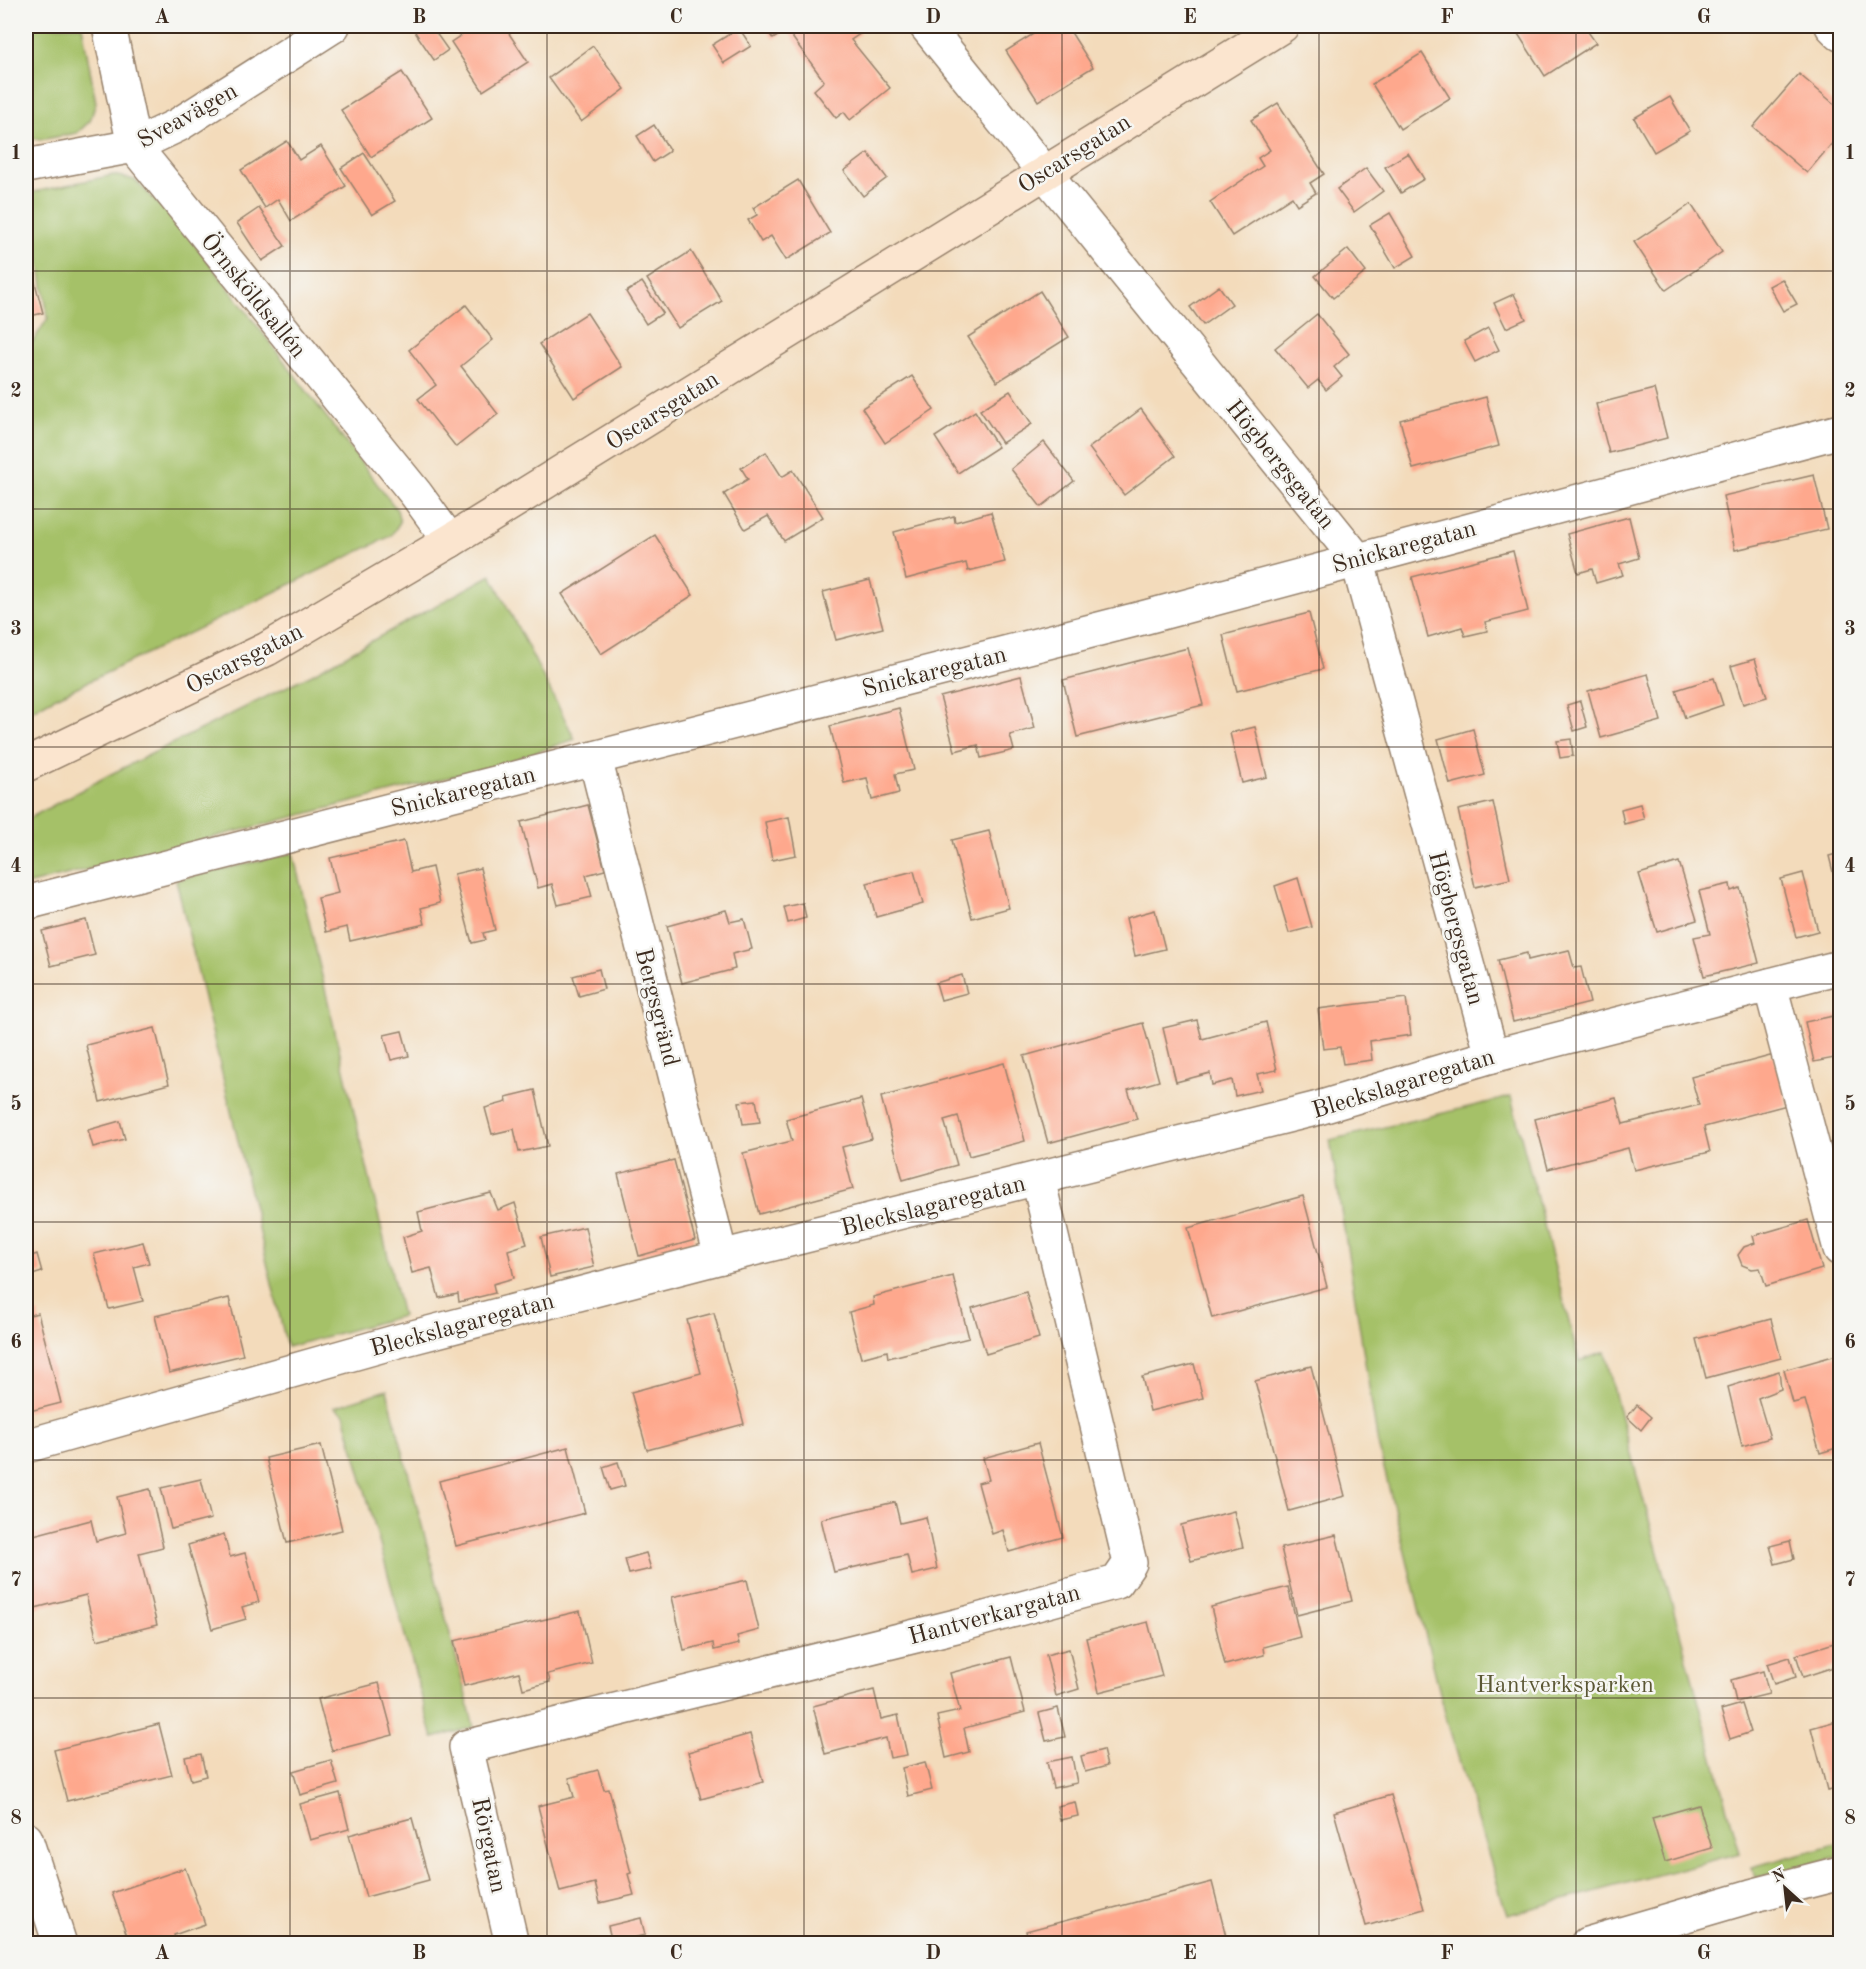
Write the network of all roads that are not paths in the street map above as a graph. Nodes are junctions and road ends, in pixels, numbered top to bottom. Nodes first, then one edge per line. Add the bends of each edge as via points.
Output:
1 (109, 26) edge
2 (333, 26) edge
3 (926, 26) edge
4 (1282, 26) edge
5 (1832, 26) edge
6 (1840, 34) edge
7 (134, 147) junction
8 (26, 166) edge
9 (1044, 172) junction
10 (1840, 431) edge
11 (450, 541) junction
12 (1357, 559) junction
13 (595, 758) junction
14 (26, 765) edge
15 (26, 903) edge
16 (1840, 967) edge
17 (1770, 985) junction
18 (1492, 1056) junction
19 (1038, 1179) junction
20 (1840, 1249) edge
21 (721, 1257) junction
22 (26, 1446) edge
23 (466, 1747) joint
24 (26, 1839) edge
25 (1840, 1873) edge
26 (60, 1944) edge
27 (512, 1944) edge
28 (1587, 1944) edge

1 - 7 street, Örnsköldsallén
2 - 7 street, Sveavägen via 178,125
3 - 9 street, Högbergsgatan
4 - 9 main road, Oscarsgatan
5 - 6 street
7 - 8 street, Sveavägen
7 - 11 street, Örnsköldsallén
9 - 11 main road, Oscarsgatan
9 - 12 street, Högbergsgatan
10 - 12 street, Snickaregatan
11 - 14 main road, Oscarsgatan via 267,649
12 - 13 street, Snickaregatan
12 - 18 street, Högbergsgatan
13 - 15 street, Snickaregatan
13 - 21 street, Bergsgränd
16 - 17 street, Bleckslagaregatan
17 - 18 street, Bleckslagaregatan
17 - 20 street
18 - 19 street, Bleckslagaregatan via 1315,1109
19 - 21 street, Bleckslagaregatan
19 - 23 street, Hantverkargatan via 1130,1563 1117,1581 960,1625
21 - 22 street, Bleckslagaregatan via 356,1352
23 - 27 street, Rörgatan
24 - 26 street
25 - 28 street

